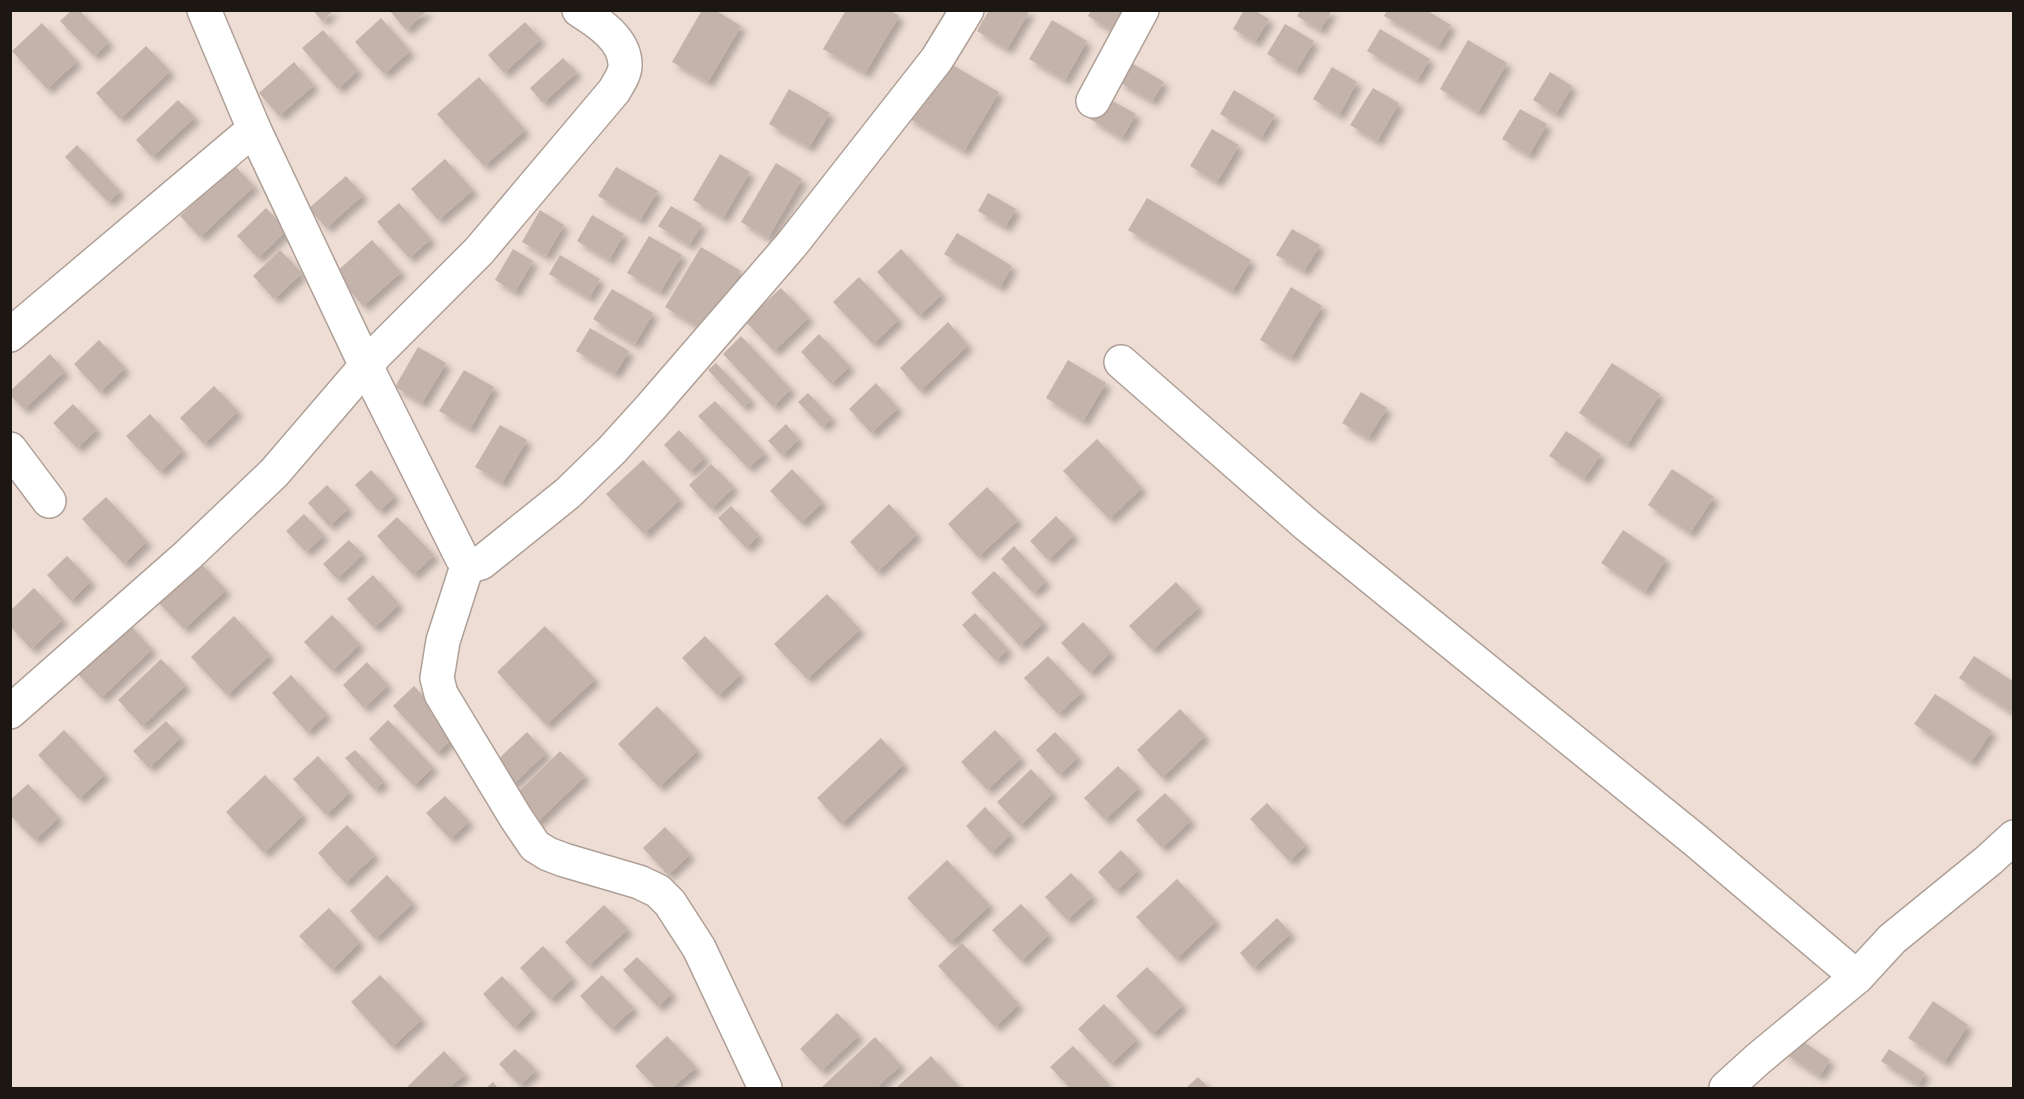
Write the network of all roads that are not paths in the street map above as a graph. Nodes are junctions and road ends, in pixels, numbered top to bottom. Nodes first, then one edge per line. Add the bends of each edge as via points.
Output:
1 (204, 10) edge
2 (967, 10) edge
3 (1142, 10) edge
4 (594, 14) edge
5 (1093, 101) dead end
6 (254, 129) junction
7 (10, 335) edge
8 (1121, 362) dead end
9 (366, 366) junction
10 (10, 449) edge
11 (49, 501) dead end
12 (468, 563) junction
13 (10, 712) edge
14 (2013, 837) edge
15 (1857, 977) junction
16 (765, 1089) edge
17 (1726, 1089) edge

1 - 6 street
2 - 12 street via 937,59 792,244 651,407 568,493 481,562
3 - 5 street
4 - 9 street via 623,48 625,68 614,92 478,250
6 - 7 street
6 - 9 street
8 - 15 street via 1307,525
9 - 12 street via 462,558
9 - 13 street via 274,473 188,555
10 - 11 street
12 - 16 street via 442,640 437,678 441,694 535,846 564,860 639,882 658,891 669,903 699,948
14 - 15 street via 1892,939
15 - 17 street

